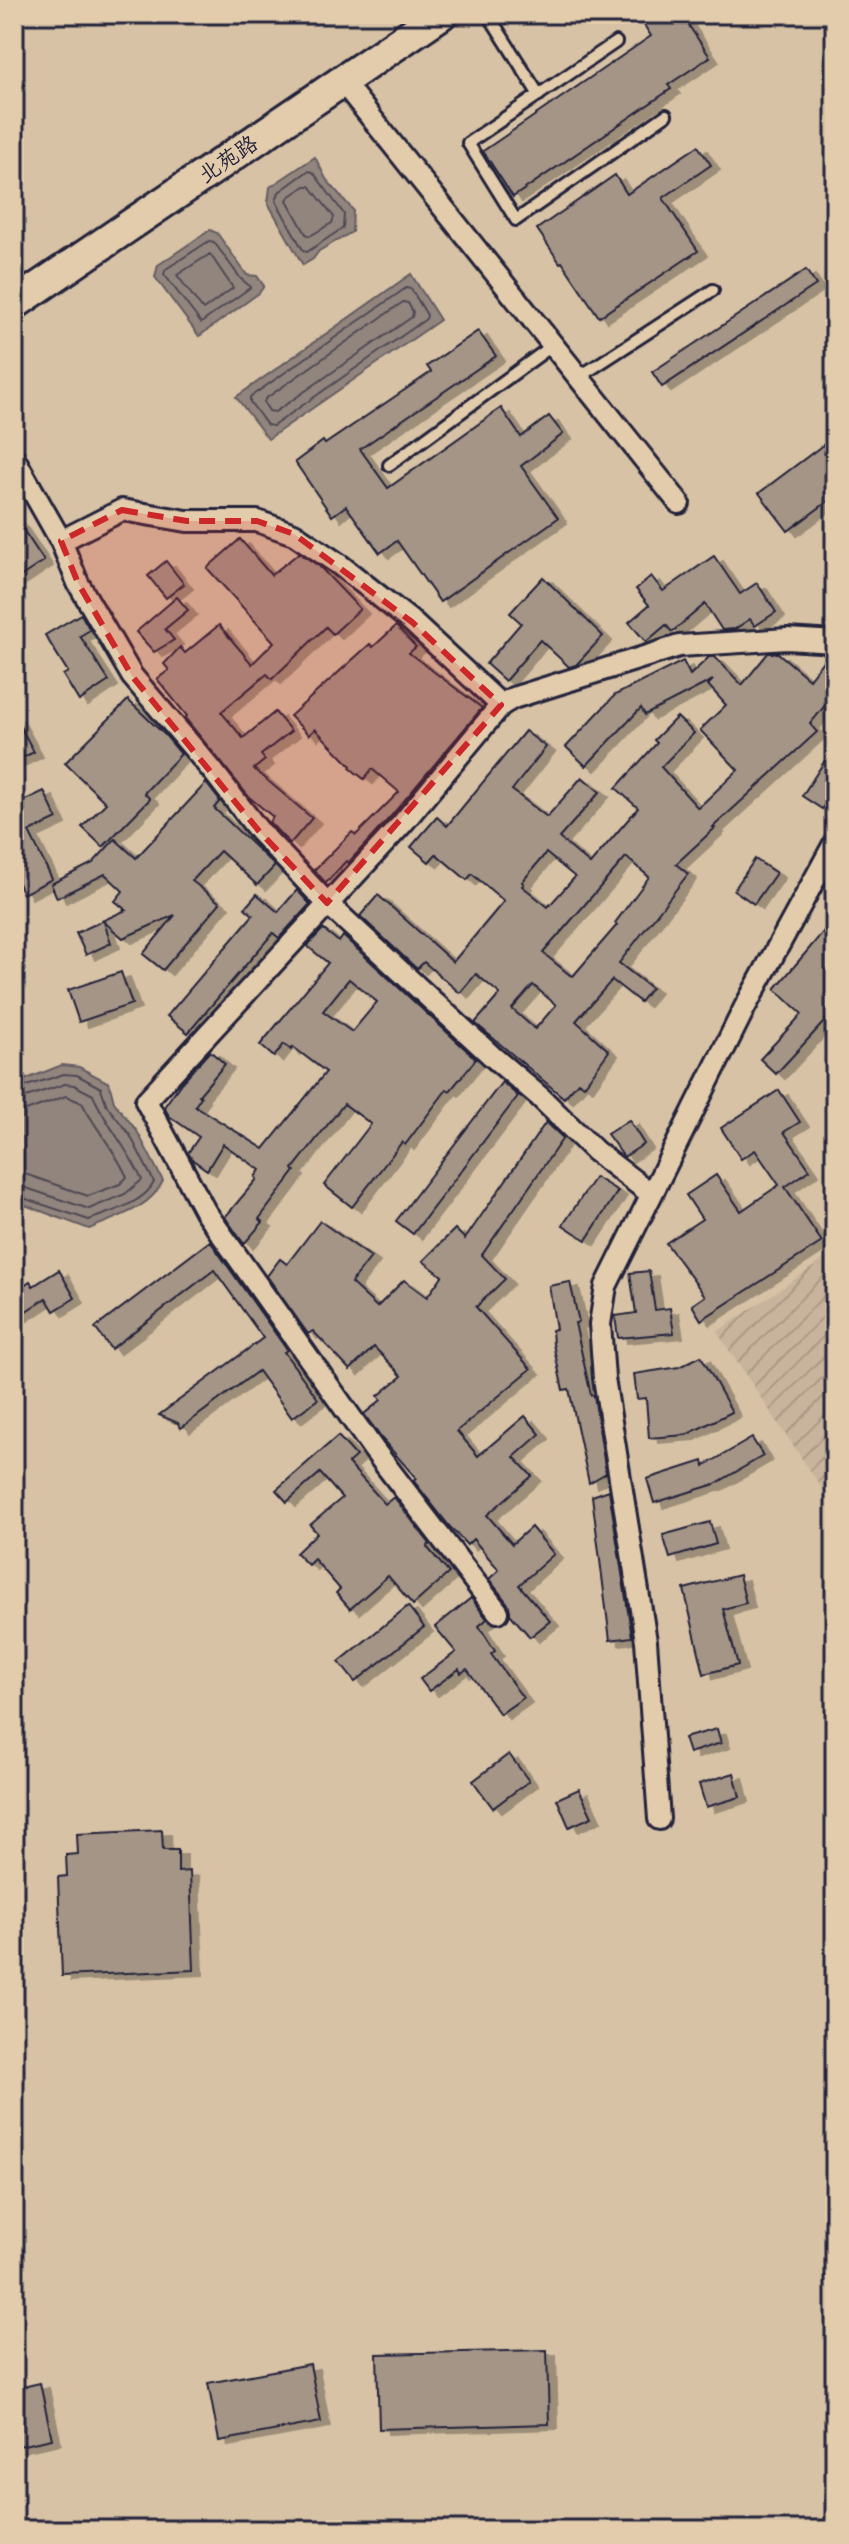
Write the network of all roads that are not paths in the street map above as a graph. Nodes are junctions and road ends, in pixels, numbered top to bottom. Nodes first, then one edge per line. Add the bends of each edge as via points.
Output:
1 (441, 14) edge
2 (488, 14) edge
3 (616, 42) dead end
4 (342, 81) junction
5 (539, 95) junction
6 (666, 115) dead end
7 (713, 290) dead end
8 (14, 304) edge
9 (553, 345) junction
10 (579, 377) junction
11 (14, 458) edge
12 (389, 465) dead end
13 (679, 503) dead end
14 (61, 541) junction
15 (835, 642) edge
16 (501, 705) junction
17 (835, 842) edge
18 (327, 903) junction
19 (651, 1194) junction
20 (498, 1612) dead end
21 (659, 1819) dead end

1 - 4 street, 北苑路
2 - 5 lane
3 - 5 lane
4 - 8 street, 北苑路
4 - 9 street
5 - 6 lane via 468,143 516,220
7 - 10 lane
9 - 10 street
9 - 12 lane
10 - 13 street
11 - 14 street
14 - 16 street via 122,510 187,521 257,521 294,534 412,622
14 - 18 street via 78,583 132,676 259,831
15 - 16 street via 787,639 679,646
16 - 18 street via 402,824
17 - 19 street
18 - 19 street via 595,1151
18 - 20 street via 146,1101 205,1211 374,1450
19 - 21 street via 606,1286 600,1324 646,1641

